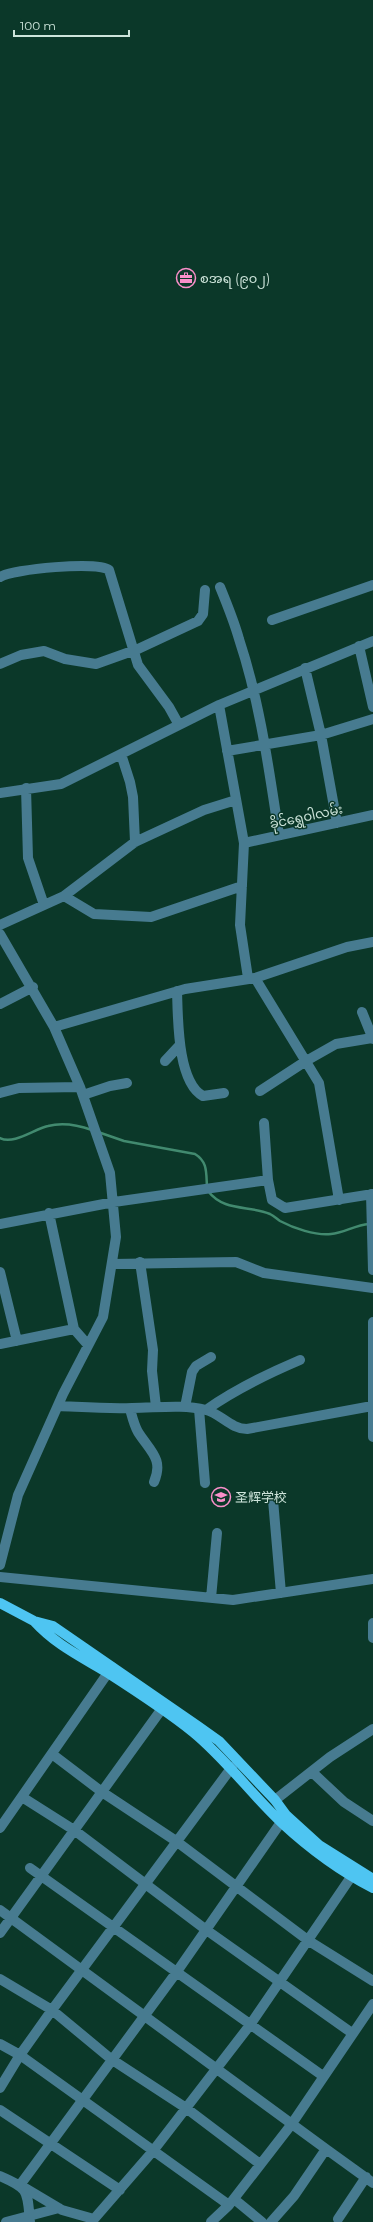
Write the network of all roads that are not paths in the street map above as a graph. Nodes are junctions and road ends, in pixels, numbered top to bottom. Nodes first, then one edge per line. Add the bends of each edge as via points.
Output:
1 (0, 577) edge
2 (373, 585) edge
3 (220, 587) dead end
4 (205, 590) dead end
5 (272, 620) dead end
6 (373, 641) edge
7 (359, 646) junction
8 (134, 650) junction
9 (0, 664) edge
10 (305, 668) junction
11 (252, 691) junction
12 (219, 705) junction
13 (373, 707) edge
14 (373, 719) edge
15 (179, 725) junction
16 (321, 735) junction
17 (264, 745) junction
18 (228, 751) junction
19 (121, 754) junction
20 (26, 788) junction
21 (0, 792) edge
22 (236, 800) junction
23 (373, 815) edge
24 (337, 823) junction
25 (279, 835) junction
26 (135, 842) junction
27 (244, 843) junction
28 (242, 886) junction
29 (64, 896) junction
30 (44, 905) junction
31 (0, 925) edge
32 (0, 934) edge
33 (373, 942) edge
34 (251, 978) junction
35 (33, 987) junction
36 (177, 991) junction
37 (0, 1004) edge
38 (362, 1012) dead end
39 (54, 1027) junction
40 (373, 1039) edge
41 (179, 1046) junction
42 (165, 1061) dead end
43 (306, 1061) junction
44 (127, 1083) dead end
45 (82, 1091) junction
46 (260, 1091) dead end
47 (0, 1093) edge
48 (224, 1093) dead end
49 (264, 1123) dead end
50 (268, 1180) junction
51 (372, 1194) edge
52 (339, 1200) junction
53 (114, 1202) junction
54 (49, 1214) junction
55 (0, 1224) edge
56 (140, 1262) junction
57 (113, 1264) junction
58 (373, 1270) edge
59 (0, 1272) edge
60 (373, 1288) edge
61 (373, 1322) edge
62 (74, 1329) junction
63 (17, 1341) junction
64 (0, 1344) edge
65 (88, 1345) junction
66 (211, 1357) dead end
67 (300, 1360) dead end
68 (58, 1406) junction
69 (372, 1406) junction
70 (156, 1407) junction
71 (185, 1407) junction
72 (130, 1408) junction
73 (202, 1409) junction
74 (373, 1437) edge
75 (154, 1482) dead end
76 (205, 1483) dead end
77 (273, 1500) dead end
78 (217, 1533) dead end
79 (3, 1546) edge
80 (0, 1565) edge
81 (0, 1577) edge
82 (373, 1579) edge
83 (281, 1593) junction
84 (211, 1598) junction
85 (0, 1603) edge
86 (373, 1623) edge
87 (373, 1638) edge
88 (111, 1670) junction
89 (161, 1710) junction
90 (373, 1729) edge
91 (52, 1754) junction
92 (232, 1767) junction
93 (312, 1772) junction
94 (102, 1792) junction
95 (22, 1797) junction
96 (275, 1800) junction
97 (284, 1819) junction
98 (373, 1821) edge
99 (0, 1828) edge
100 (74, 1830) junction
101 (176, 1841) junction
102 (30, 1868) dead end
103 (40, 1876) junction
104 (351, 1877) junction
105 (236, 1884) junction
106 (144, 1885) junction
107 (373, 1885) edge
108 (0, 1910) edge
109 (11, 1917) junction
110 (114, 1927) junction
111 (205, 1929) junction
112 (0, 1933) edge
113 (309, 1941) junction
114 (83, 1970) junction
115 (176, 1973) junction
116 (0, 1979) edge
117 (373, 1981) edge
118 (280, 1982) junction
119 (373, 2004) edge
120 (52, 2010) junction
121 (143, 2016) junction
122 (250, 2025) junction
123 (352, 2033) junction
124 (0, 2044) edge
125 (20, 2055) junction
126 (112, 2059) junction
127 (216, 2067) junction
128 (323, 2076) junction
129 (0, 2088) edge
130 (81, 2100) junction
131 (186, 2108) junction
132 (0, 2110) edge
133 (291, 2125) junction
134 (50, 2142) junction
135 (326, 2149) junction
136 (153, 2151) junction
137 (260, 2164) junction
138 (0, 2176) edge
139 (369, 2180) edge
140 (20, 2184) junction
141 (120, 2190) junction
142 (231, 2202) junction
143 (59, 2208) junction
144 (338, 2218) dead end
145 (30, 2219) edge
146 (6, 2222) edge
147 (211, 2222) edge
148 (262, 2222) edge
149 (271, 2222) edge

1 - 8 street via 15,571 105,566 111,573
2 - 5 street
3 - 11 street via 240,639
4 - 8 street via 203,614 198,621
6 - 7 street
7 - 10 street
7 - 13 street
8 - 9 street via 96,664 65,659 44,651 21,655
8 - 15 street via 138,665
10 - 11 street
10 - 16 street
11 - 12 street
11 - 17 street
12 - 15 street
12 - 18 street
14 - 16 street
15 - 19 street
16 - 17 street
16 - 24 street
17 - 18 street
17 - 25 street
18 - 22 street
19 - 20 street via 61,784
19 - 26 street via 133,797
20 - 21 street
20 - 30 street via 28,858
22 - 26 street via 204,810
22 - 27 street
23 - 24 street, ခိုင်ရွှေဝါလမ်း
24 - 25 street, ခိုင်ရွှေဝါလမ်း
25 - 27 street, ခိုင်ရွှေဝါလမ်း
26 - 29 street
27 - 28 street
28 - 29 street via 151,917 94,914
28 - 34 street via 240,926
29 - 30 street
30 - 31 street
32 - 35 street
33 - 34 street via 347,947
34 - 36 street
34 - 43 street
35 - 37 street
35 - 39 street
36 - 39 street
36 - 41 street
38 - 40 street
39 - 45 street
40 - 43 street via 336,1044
41 - 42 street
41 - 48 street via 190,1079 199,1094 203,1096
43 - 46 street
43 - 52 street via 319,1083
44 - 45 street
45 - 47 street via 19,1088
45 - 53 street via 110,1173
49 - 50 street
50 - 52 street via 272,1200 285,1208
50 - 53 street
51 - 52 street
51 - 58 street
53 - 54 street
53 - 57 street via 116,1237
54 - 55 street
54 - 62 street
56 - 57 street
56 - 60 street via 236,1262 264,1273
56 - 70 street via 153,1350 152,1371
57 - 65 street via 103,1317
59 - 63 street
61 - 69 street
62 - 63 street
62 - 65 street
63 - 64 street
65 - 68 street
66 - 71 street via 196,1366 192,1372
67 - 73 street via 269,1373
68 - 72 street
68 - 79 street via 18,1496
69 - 73 street via 247,1429 234,1426 221,1416
69 - 74 street
70 - 71 street
70 - 72 street
71 - 73 street
72 - 75 street via 136,1428 156,1459 159,1471
73 - 76 street
77 - 83 street
78 - 84 street
79 - 80 street
81 - 84 street
82 - 83 street
83 - 84 street via 233,1600
85 - 88 main road via 34,1621 53,1626
86 - 87 street
88 - 89 main road
88 - 91 street
88 - 96 main road via 218,1742
89 - 92 main road via 192,1731
89 - 94 street
90 - 93 street
91 - 94 street
91 - 95 street
92 - 97 main road
92 - 101 street
93 - 96 street
93 - 98 street via 344,1802
94 - 100 street
94 - 101 street
95 - 99 street
95 - 100 street
96 - 97 main road
97 - 104 main road via 314,1850
97 - 105 street
97 - 107 main road
100 - 103 street
100 - 106 street
101 - 105 street
101 - 106 street
102 - 103 street
103 - 109 street
103 - 110 street
104 - 107 main road
104 - 113 street
105 - 111 street
105 - 113 street
106 - 110 street
106 - 111 street
108 - 109 street
109 - 112 street
109 - 114 street
110 - 114 street
110 - 115 street
111 - 115 street
111 - 118 street
113 - 117 street
113 - 118 street
114 - 120 street
114 - 121 street
115 - 121 street
115 - 122 street
116 - 120 street
118 - 122 street
118 - 123 street
119 - 123 street
120 - 125 street
120 - 126 street
121 - 126 street
121 - 127 street
122 - 127 street
122 - 128 street
123 - 128 street
124 - 125 street
125 - 129 street
125 - 130 street
126 - 130 street
126 - 131 street
127 - 131 street
127 - 133 street
128 - 133 street
130 - 134 street
130 - 136 street
131 - 136 street
131 - 137 street
132 - 134 street
133 - 135 street
133 - 137 street
134 - 140 street
134 - 141 street
135 - 139 street
135 - 149 street via 294,2196
136 - 141 street
136 - 142 street
137 - 142 street
138 - 140 street
139 - 144 street
140 - 143 street
140 - 145 street via 26,2193
141 - 143 street via 94,2219
142 - 147 street
142 - 148 street
143 - 145 street
145 - 146 street

